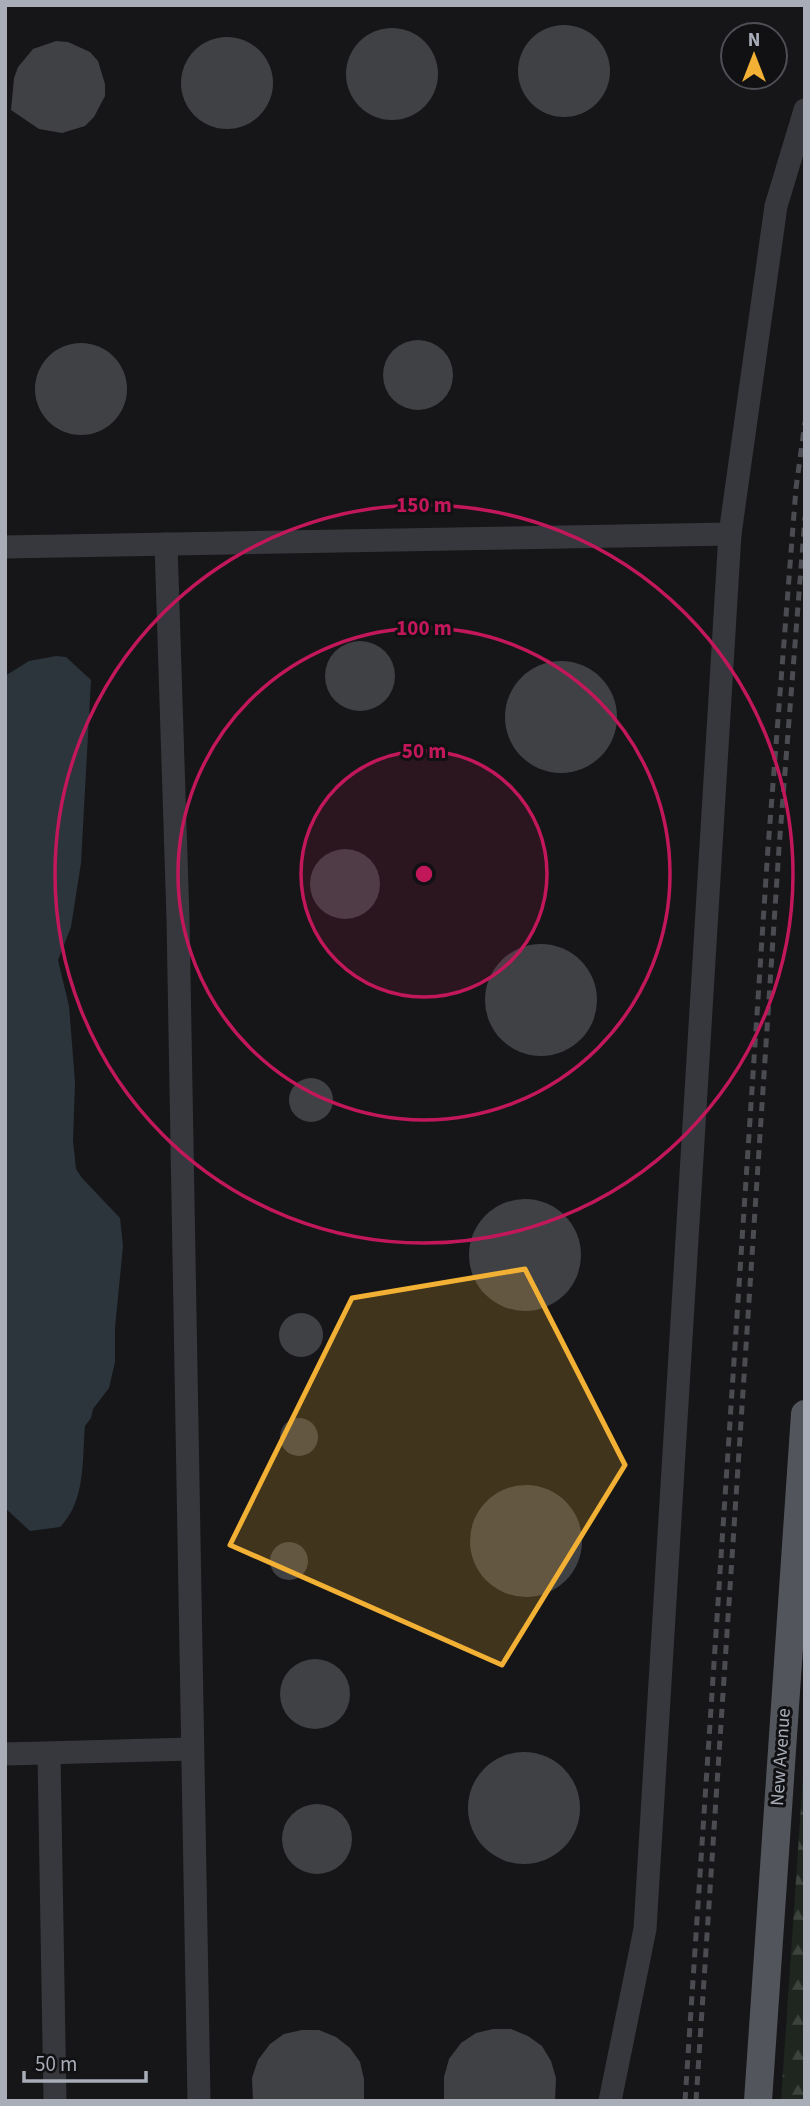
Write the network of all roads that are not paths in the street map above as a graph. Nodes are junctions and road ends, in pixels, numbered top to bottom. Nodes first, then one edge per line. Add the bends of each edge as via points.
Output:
1 (805, 110) edge
2 (730, 534) junction
3 (166, 544) junction
4 (5, 547) edge
5 (805, 1414) edge
6 (192, 1749) junction
7 (5, 1754) edge
8 (49, 1754) junction
9 (55, 2101) edge
10 (199, 2101) edge
11 (610, 2101) edge
12 (758, 2101) edge

1 - 2 lane via 776,206
2 - 3 lane
2 - 11 lane via 645,1929
3 - 4 lane
3 - 6 lane via 178,919
5 - 12 main road, New Avenue
6 - 8 lane
6 - 10 lane
7 - 8 lane
8 - 9 lane

